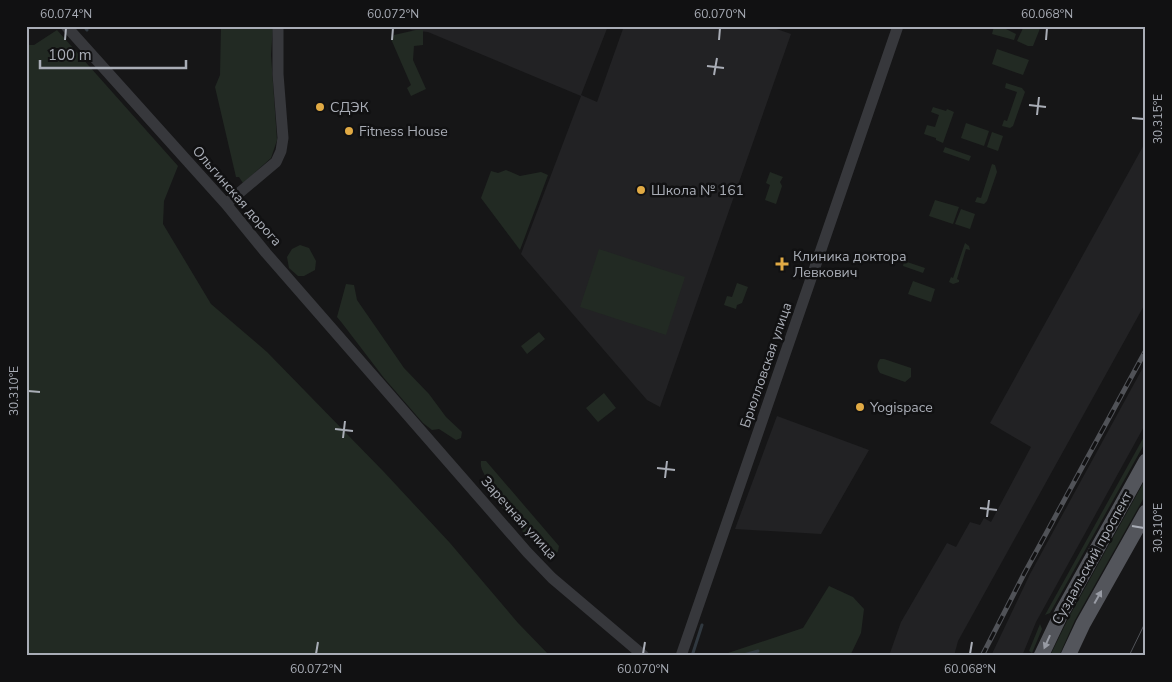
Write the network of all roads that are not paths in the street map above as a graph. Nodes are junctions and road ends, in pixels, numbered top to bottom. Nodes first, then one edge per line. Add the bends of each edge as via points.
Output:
1 (66, 26) edge
2 (278, 26) edge
3 (898, 26) edge
4 (226, 204) junction
5 (383, 388) joint
6 (1146, 461) edge
7 (1146, 512) edge
8 (644, 656) edge
9 (681, 656) edge
10 (1041, 656) edge
11 (1068, 656) edge

1 - 4 street, Ольгинская дорога
2 - 4 street via 281,151 276,162
3 - 9 street, Брюлловская улица
4 - 5 street, Ольгинская дорога
5 - 8 street, Заречная улица via 552,578
6 -> 10 main road, Суздальский проспект
11 -> 7 main road, Суздальский проспект

